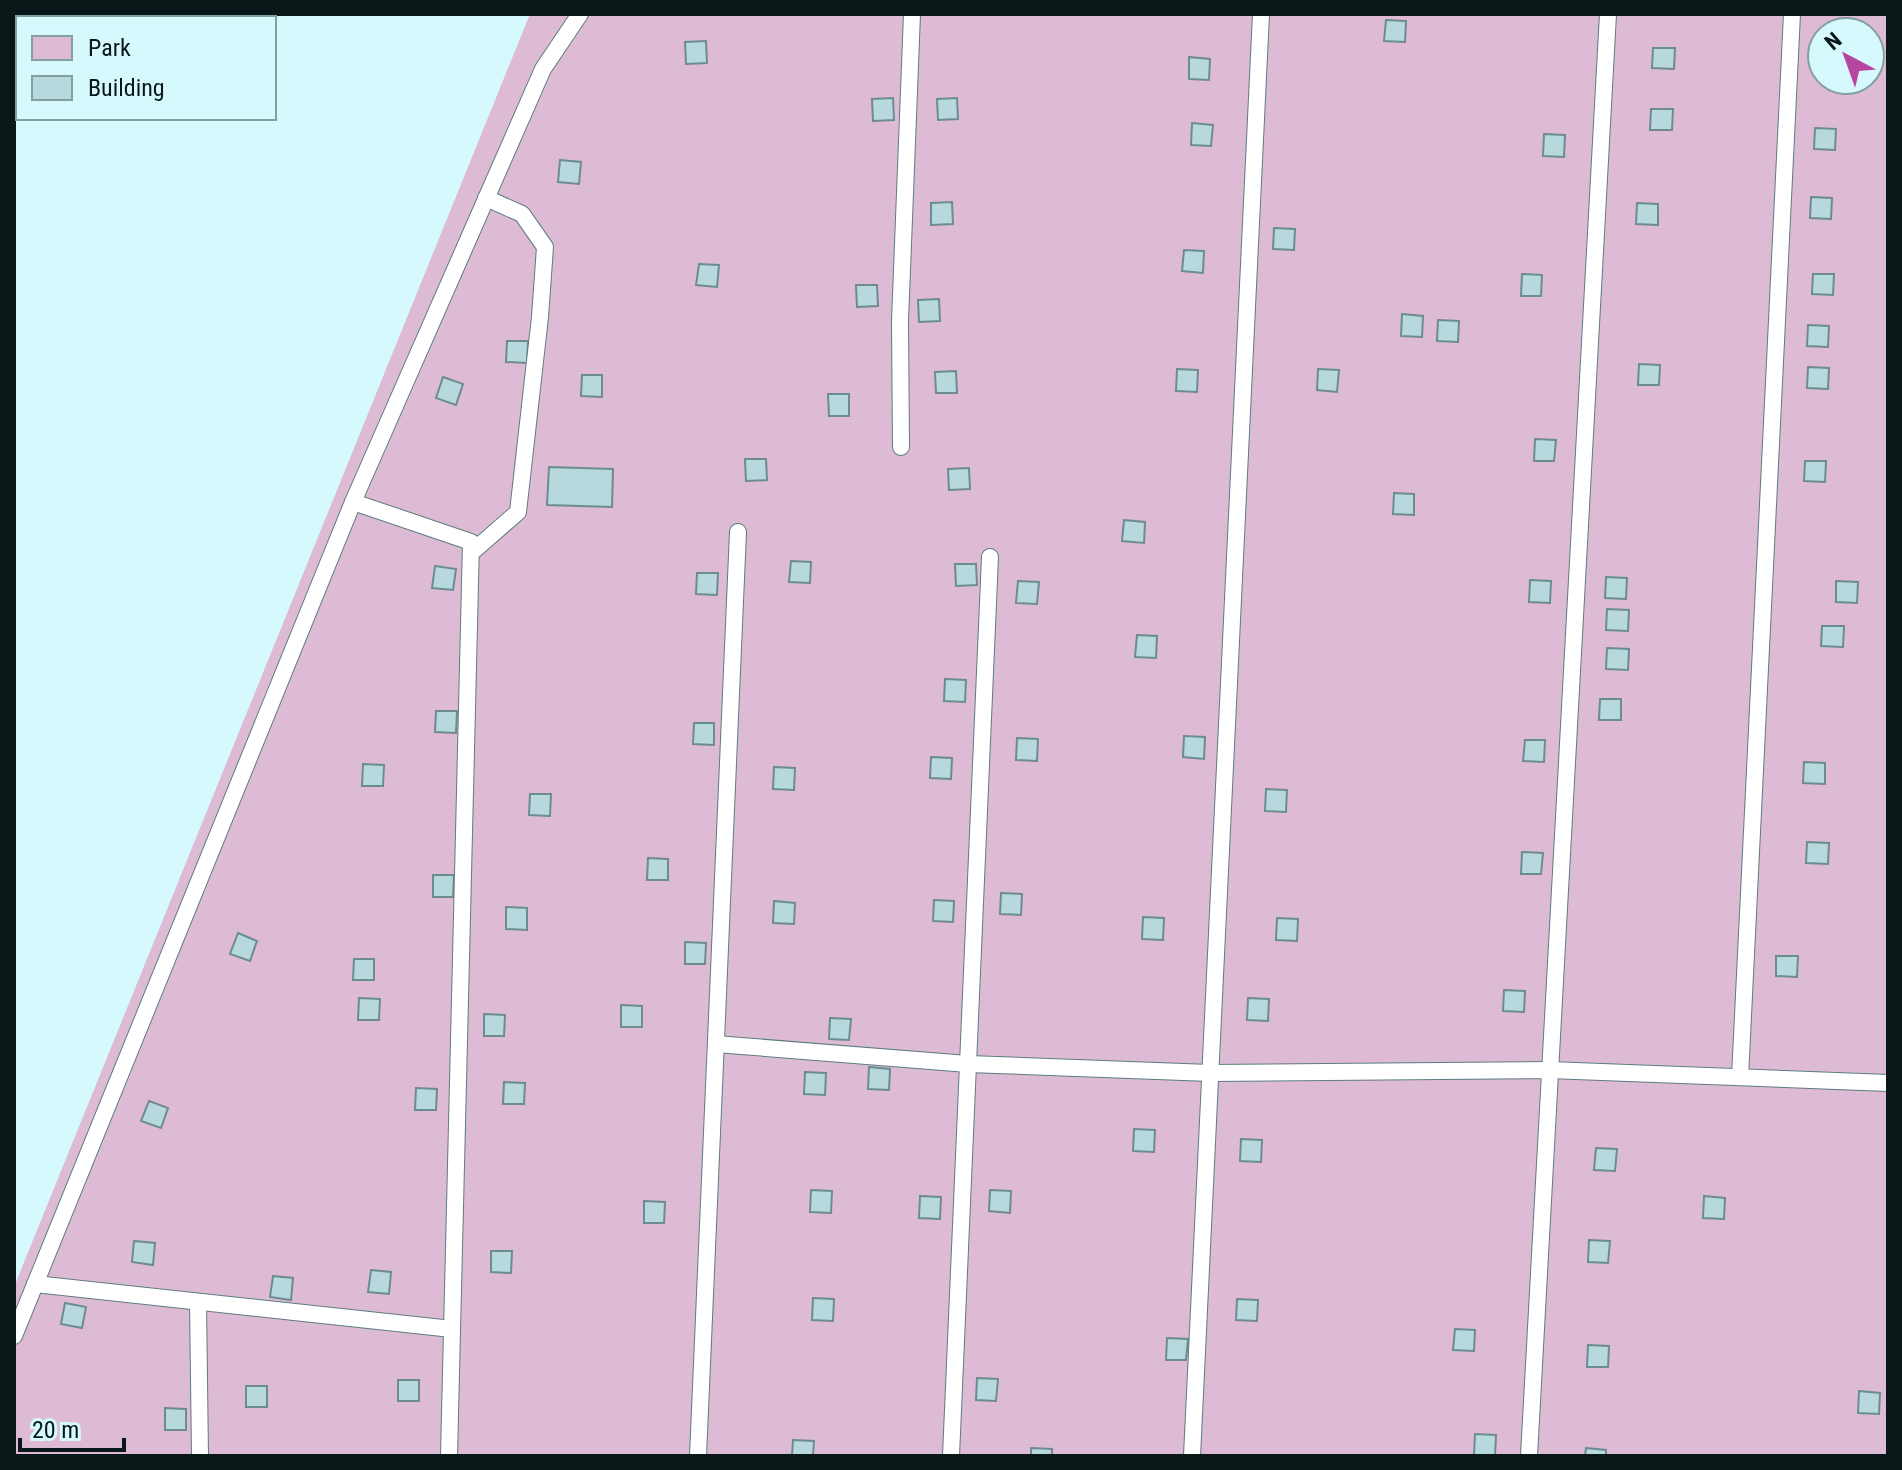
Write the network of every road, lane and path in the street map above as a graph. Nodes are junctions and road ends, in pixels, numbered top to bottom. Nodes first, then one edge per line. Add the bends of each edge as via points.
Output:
1 (580, 14) edge
2 (912, 14) edge
3 (1261, 14) edge
4 (1608, 14) edge
5 (1792, 14) edge
6 (486, 198) junction
7 (901, 447) dead end
8 (353, 502) junction
9 (738, 532) dead end
10 (471, 553) junction
11 (990, 557) dead end
12 (716, 1044) junction
13 (968, 1064) junction
14 (1549, 1070) junction
15 (1210, 1073) junction
16 (1740, 1077) junction
17 (1888, 1083) edge
18 (35, 1284) junction
19 (198, 1302) junction
20 (452, 1329) junction
21 (14, 1336) edge
22 (200, 1456) edge
23 (449, 1456) edge
24 (698, 1456) edge
25 (951, 1456) edge
26 (1192, 1456) edge
27 (1529, 1456) edge

1 - 6 lane via 543,69
2 - 7 lane via 900,321
3 - 15 lane
4 - 14 lane
5 - 16 lane
6 - 8 lane
6 - 10 lane via 522,214 545,247 518,512
8 - 10 lane via 471,542
8 - 18 lane
9 - 12 lane
10 - 20 lane
11 - 13 lane
12 - 13 lane
12 - 24 lane
13 - 15 lane
13 - 25 lane
14 - 15 lane
14 - 16 lane
14 - 27 lane
15 - 26 lane
16 - 17 lane
18 - 19 lane
18 - 21 lane
19 - 20 lane
19 - 22 lane
20 - 23 lane

